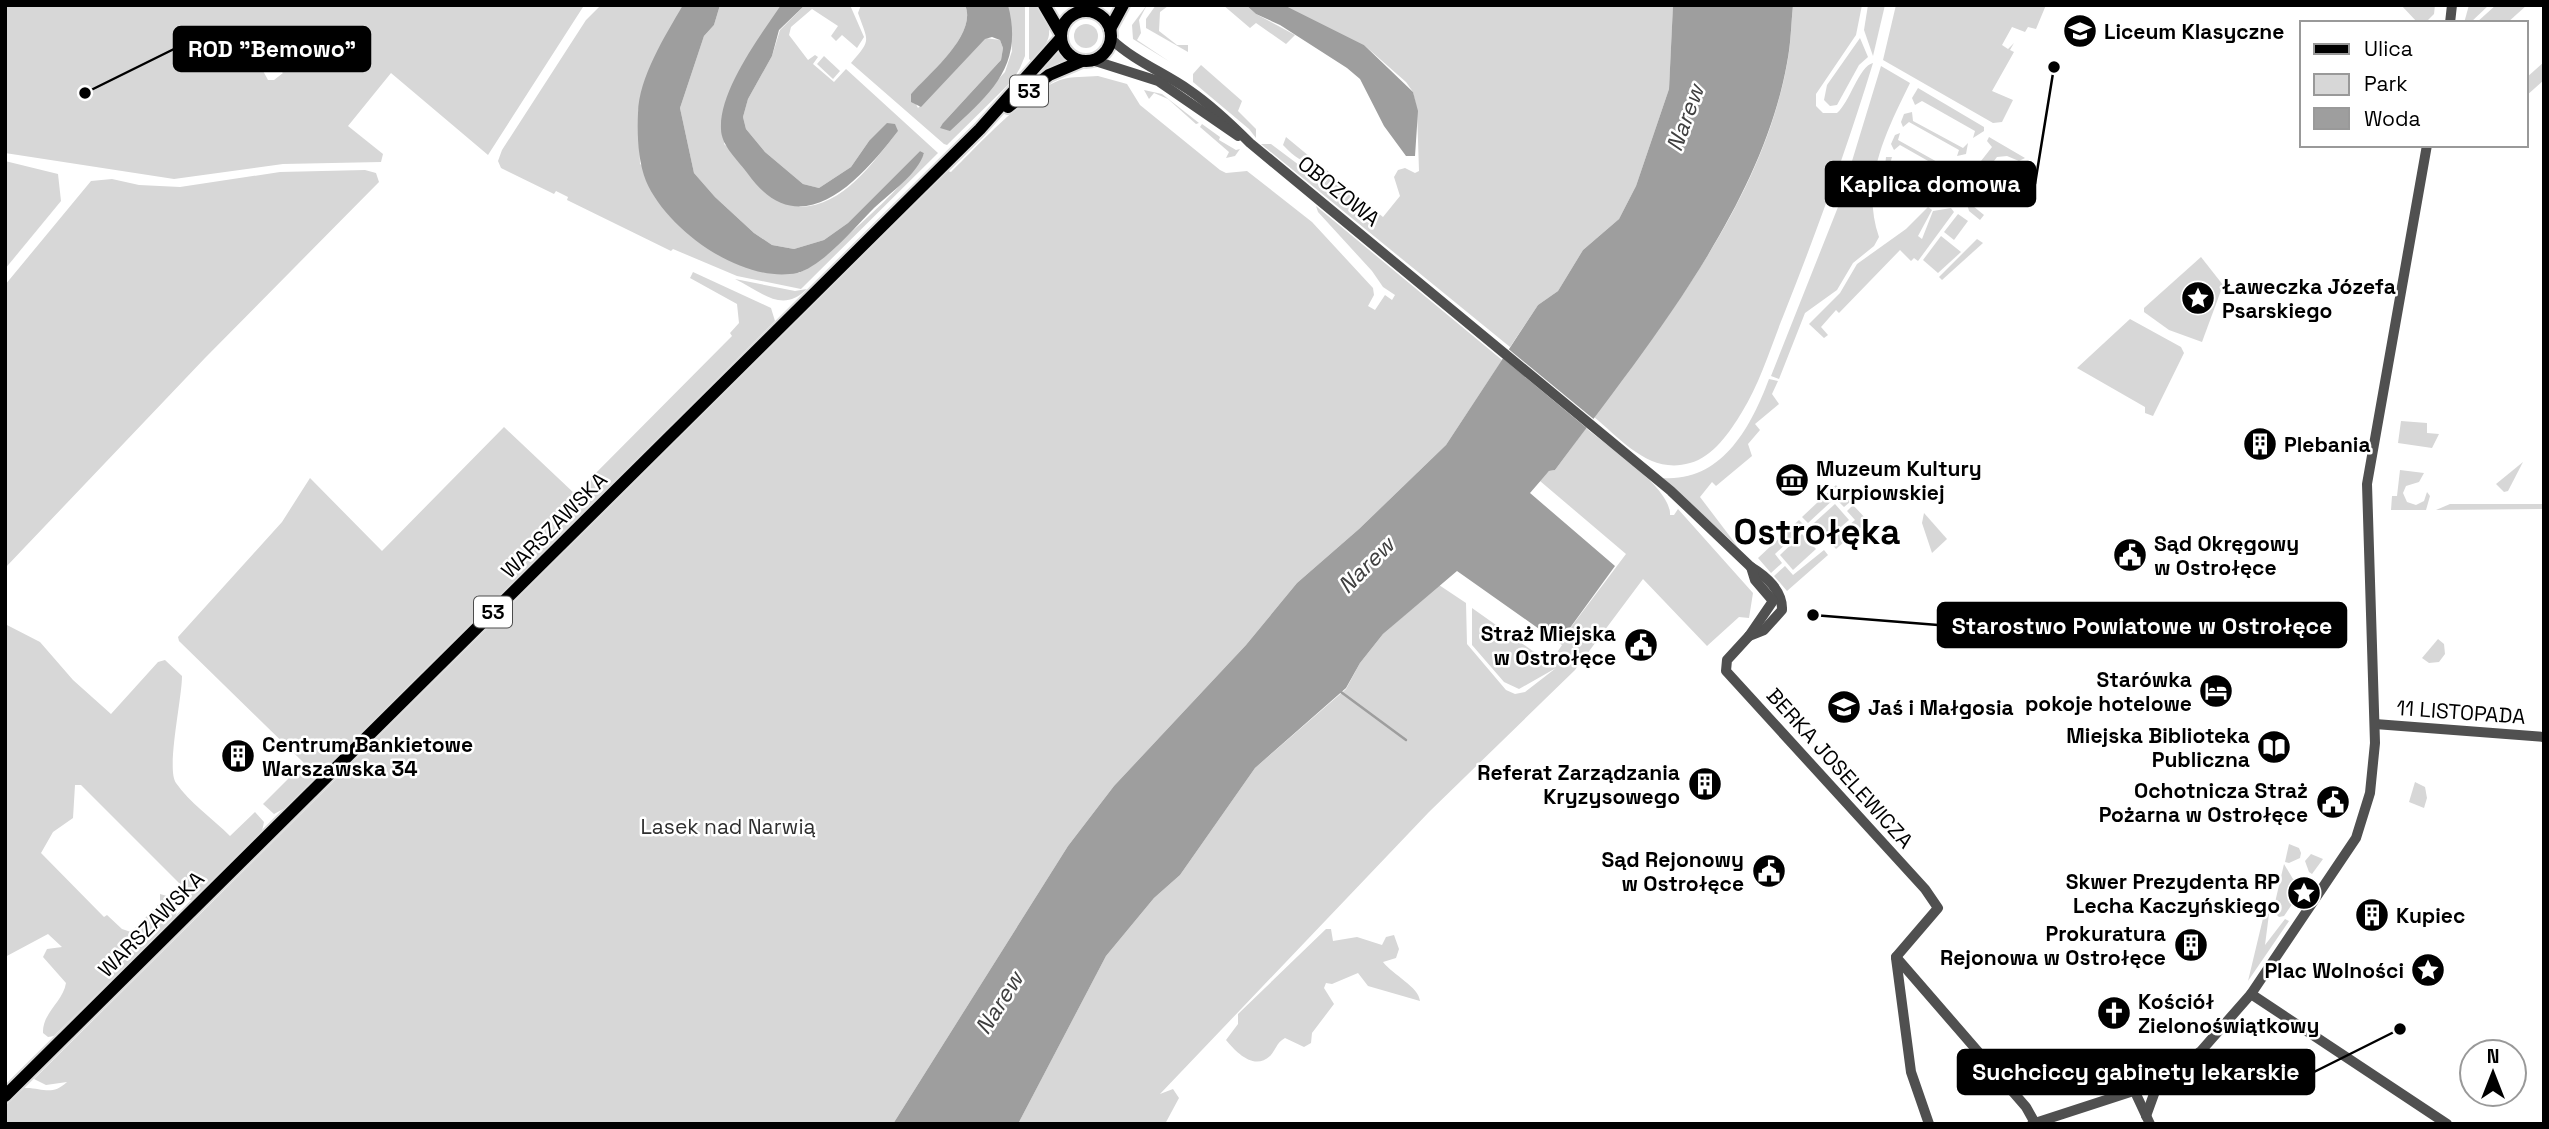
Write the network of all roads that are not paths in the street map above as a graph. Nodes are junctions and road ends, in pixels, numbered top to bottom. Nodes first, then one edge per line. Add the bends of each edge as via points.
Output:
1 (1044, 5) edge
2 (1123, 5) edge
3 (1086, 8) edge
4 (1111, 34) junction
5 (1061, 36) junction
6 (1087, 61) junction
7 (980, 129) junction
8 (1250, 144) junction
9 (2427, 147) edge
10 (1751, 567) junction
11 (1749, 636) junction
12 (2375, 724) junction
13 (2544, 737) edge
14 (1896, 957) junction
15 (2251, 994) junction
16 (2158, 1083) junction
17 (2134, 1092) junction
18 (5, 1096) edge
19 (2148, 1120) edge
20 (2033, 1123) edge
21 (1929, 1124) edge
22 (2446, 1124) edge

1 - 5 main road, 53
2 - 4 main road
3 - 4 main road, 53 via 1104,19
3 - 5 main road, 53 via 1068,19
4 - 6 main road, 53 via 1103,55
4 - 8 street, OBOZOWA via 1132,57 1189,90
5 - 6 main road, 53 via 1069,54
5 - 7 main road, WARSZAWSKA / 53
6 - 7 main road, WARSZAWSKA / 53 via 1043,79
6 - 8 street, OBOZOWA via 1158,81
7 - 18 main road, WARSZAWSKA / 53
8 - 10 street, OBOZOWA via 1693,510
9 - 12 street via 2367,484
10 - 11 street via 1755,580 1773,601
10 - 11 street via 1780,595 1782,610 1763,630
11 - 14 street, BERKA JOSELEWICZA via 1726,664 1726,671 1938,908
12 - 13 street, 11 LISTOPADA
12 - 15 street via 2370,793 2356,838
14 - 20 street via 2026,1107
14 - 21 street via 1911,1072
15 - 16 street via 2201,1051
15 - 22 street
16 - 17 street
16 - 19 street
17 - 19 street
17 - 20 street

